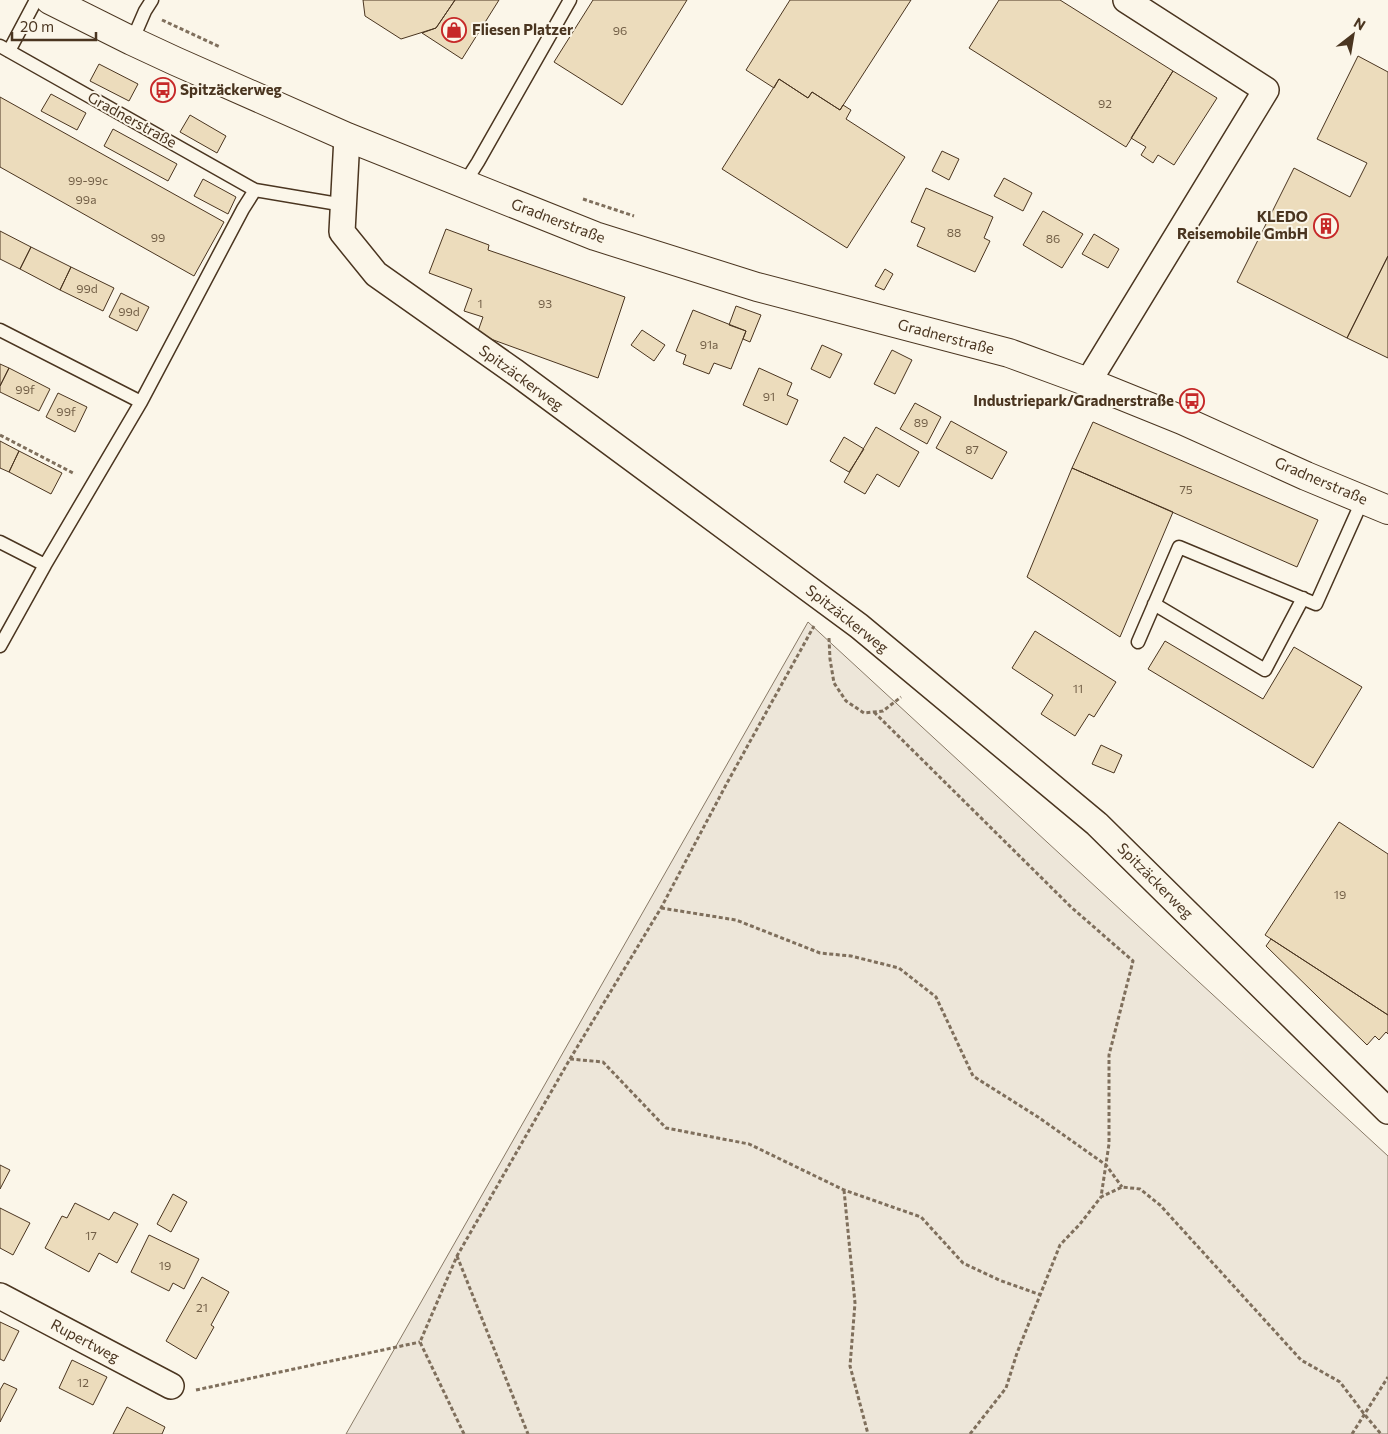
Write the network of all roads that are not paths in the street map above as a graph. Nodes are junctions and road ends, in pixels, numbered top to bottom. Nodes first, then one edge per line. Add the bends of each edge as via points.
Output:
1 (36, 0) edge
2 (50, 0) edge
3 (152, 0) edge
4 (570, 0) edge
5 (1126, 0) edge
6 (132, 42) junction
7 (4, 48) edge
8 (347, 137) junction
9 (464, 184) junction
10 (255, 190) junction
11 (344, 204) junction
12 (0, 330) edge
13 (1088, 382) junction
14 (141, 402) junction
15 (1363, 500) junction
16 (1388, 510) edge
17 (0, 542) edge
18 (45, 565) junction
19 (1302, 598) junction
20 (1154, 604) junction
21 (1138, 642) dead end
22 (0, 646) edge
23 (1388, 1111) edge
24 (0, 1296) edge
25 (171, 1386) road end

1 - 7 lane, Gradnerstraße
2 - 6 main road, Gradnerstraße
3 - 6 lane
4 - 9 lane
5 - 13 street via 1266,90
6 - 8 main road, Gradnerstraße
7 - 10 lane, Gradnerstraße
8 - 9 main road, Gradnerstraße
8 - 11 street, Spitzäckerweg
9 - 13 main road, Gradnerstraße via 595,236 757,286 1009,353
10 - 11 lane, Gradnerstraße
10 - 14 lane
11 - 23 street, Spitzäckerweg via 342,232 376,274 859,626 1097,824
12 - 14 lane
13 - 15 main road, Gradnerstraße
14 - 18 lane
15 - 16 main road, Gradnerstraße
15 - 19 lane via 1316,604
17 - 18 lane
18 - 22 lane
19 - 20 lane via 1179,546
19 - 20 lane via 1264,670
20 - 21 lane
24 - 25 street, Rupertweg

